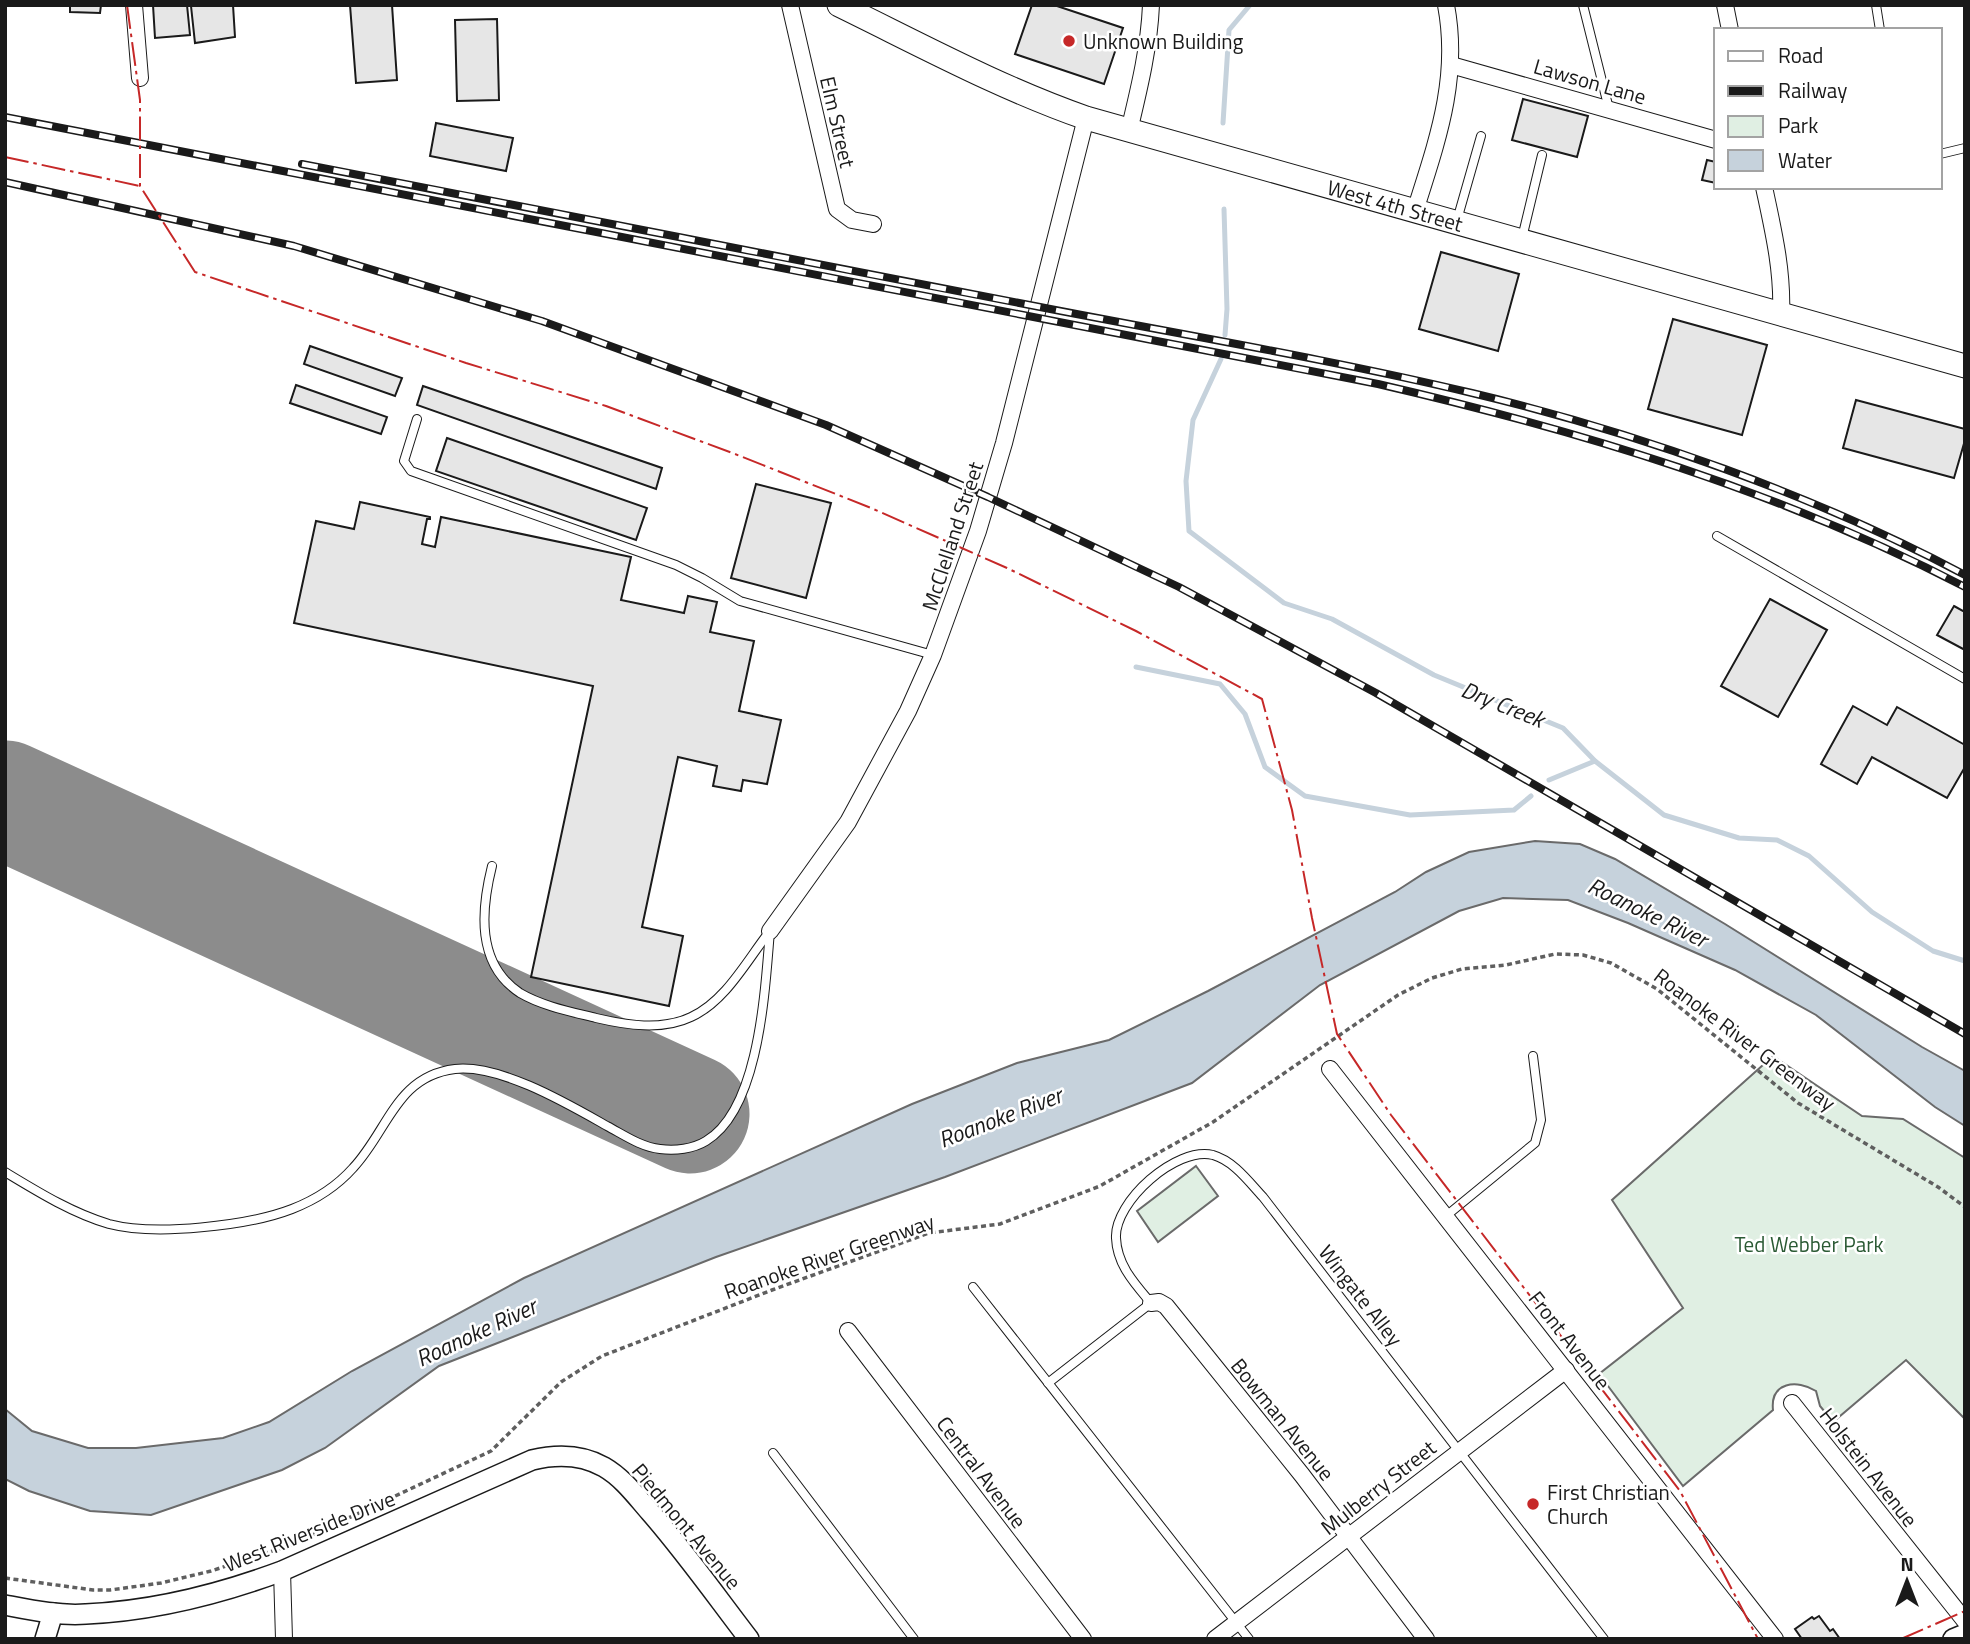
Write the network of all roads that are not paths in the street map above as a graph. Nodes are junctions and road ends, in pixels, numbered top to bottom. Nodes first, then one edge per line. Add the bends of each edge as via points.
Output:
1 (134, 5) edge
2 (790, 5) edge
3 (839, 5) edge
4 (1150, 5) edge
5 (1446, 5) edge
6 (1583, 5) edge
7 (1725, 5) edge
8 (1876, 5) edge
9 (1730, 28) edge
10 (1880, 28) edge
11 (1451, 65) junction
12 (140, 78) dead end
13 (1609, 109) junction
14 (1086, 118) junction
15 (1129, 131) junction
16 (1481, 136) dead end
17 (1714, 138) edge
18 (1965, 148) edge
19 (1942, 154) edge
20 (1542, 155) dead end
21 (1768, 189) edge
22 (1415, 211) junction
23 (1456, 222) junction
24 (873, 224) dead end
25 (1522, 241) junction
26 (1781, 314) junction
27 (1965, 366) edge
28 (416, 419) dead end
29 (1717, 536) dead end
30 (933, 655) junction
31 (1965, 679) edge
32 (492, 866) dead end
33 (770, 930) junction
34 (1534, 1056) dead end
35 (1330, 1069) dead end
36 (5, 1172) edge
37 (1446, 1216) junction
38 (973, 1287) dead end
39 (1152, 1303) junction
40 (848, 1331) dead end
41 (1566, 1370) junction
42 (1048, 1383) junction
43 (1793, 1404) dead end
44 (1458, 1451) junction
45 (773, 1453) dead end
46 (579, 1458) joint
47 (1349, 1536) junction
48 (282, 1571) junction
49 (5, 1605) edge
50 (53, 1613) junction
51 (1965, 1621) edge
52 (1237, 1622) junction
53 (1965, 1634) edge
54 (45, 1639) edge
55 (284, 1639) edge
56 (748, 1639) edge
57 (914, 1639) edge
58 (1083, 1639) edge
59 (1215, 1639) edge
60 (1249, 1639) edge
61 (1426, 1639) edge
62 (1604, 1639) edge
63 (1775, 1639) edge
64 (1954, 1639) edge

1 - 12 street
2 - 24 street, Elm Street via 837,209
3 - 14 main road, West 4th Street via 986,79
4 - 15 street via 1145,68
5 - 11 street
6 - 13 lane
7 - 9 street
8 - 10 lane
11 - 13 street, Lawson Lane
11 - 22 street via 1437,141
13 - 17 street, Lawson Lane
14 - 15 main road, West 4th Street
14 - 30 street, McClelland Street via 1004,443
15 - 22 main road, West 4th Street
16 - 23 lane
18 - 19 lane
20 - 25 lane
21 - 26 street
22 - 23 main road, West 4th Street
23 - 25 main road, West 4th Street
25 - 26 main road, West 4th Street
26 - 27 main road, West 4th Street
28 - 30 lane via 404,461 411,471 676,565 740,601
29 - 31 lane
30 - 33 street, McClelland Street via 848,822
32 - 33 lane via 484,911 485,939 497,970 521,993 616,1022 672,1024 692,1017 724,991
33 - 36 lane via 758,1037 748,1078 728,1124 691,1148 659,1149 642,1144 504,1076 472,1068 435,1073 419,1082 392,1109 366,1152 337,1183 315,1198 267,1216 219,1225 140,1229 84,1216
34 - 37 lane via 1541,1120 1535,1143
35 - 37 street, Front Avenue
37 - 41 street, Front Avenue
38 - 42 lane
39 - 42 lane
39 - 44 lane, Wingate Alley via 1128,1274 1118,1252 1118,1222 1124,1208 1171,1163 1213,1155 1226,1161 1263,1197
39 - 47 street, Bowman Avenue via 1166,1306
40 - 58 street, Central Avenue
41 - 44 street, Mulberry Street
41 - 63 street, Front Avenue
42 - 52 lane
43 - 51 street, Holstein Avenue
44 - 47 street, Mulberry Street
44 - 62 lane, Wingate Alley
45 - 57 lane
46 - 48 street, West Riverside Drive via 532,1460
46 - 56 street, Piedmont Avenue via 604,1467 629,1487
47 - 52 street, Mulberry Street
47 - 61 street, Bowman Avenue
48 - 50 street, West Riverside Drive via 147,1607 84,1615
48 - 55 street
49 - 50 street, West Riverside Drive
50 - 54 street
52 - 59 street, Mulberry Street
52 - 60 lane
53 - 64 street

